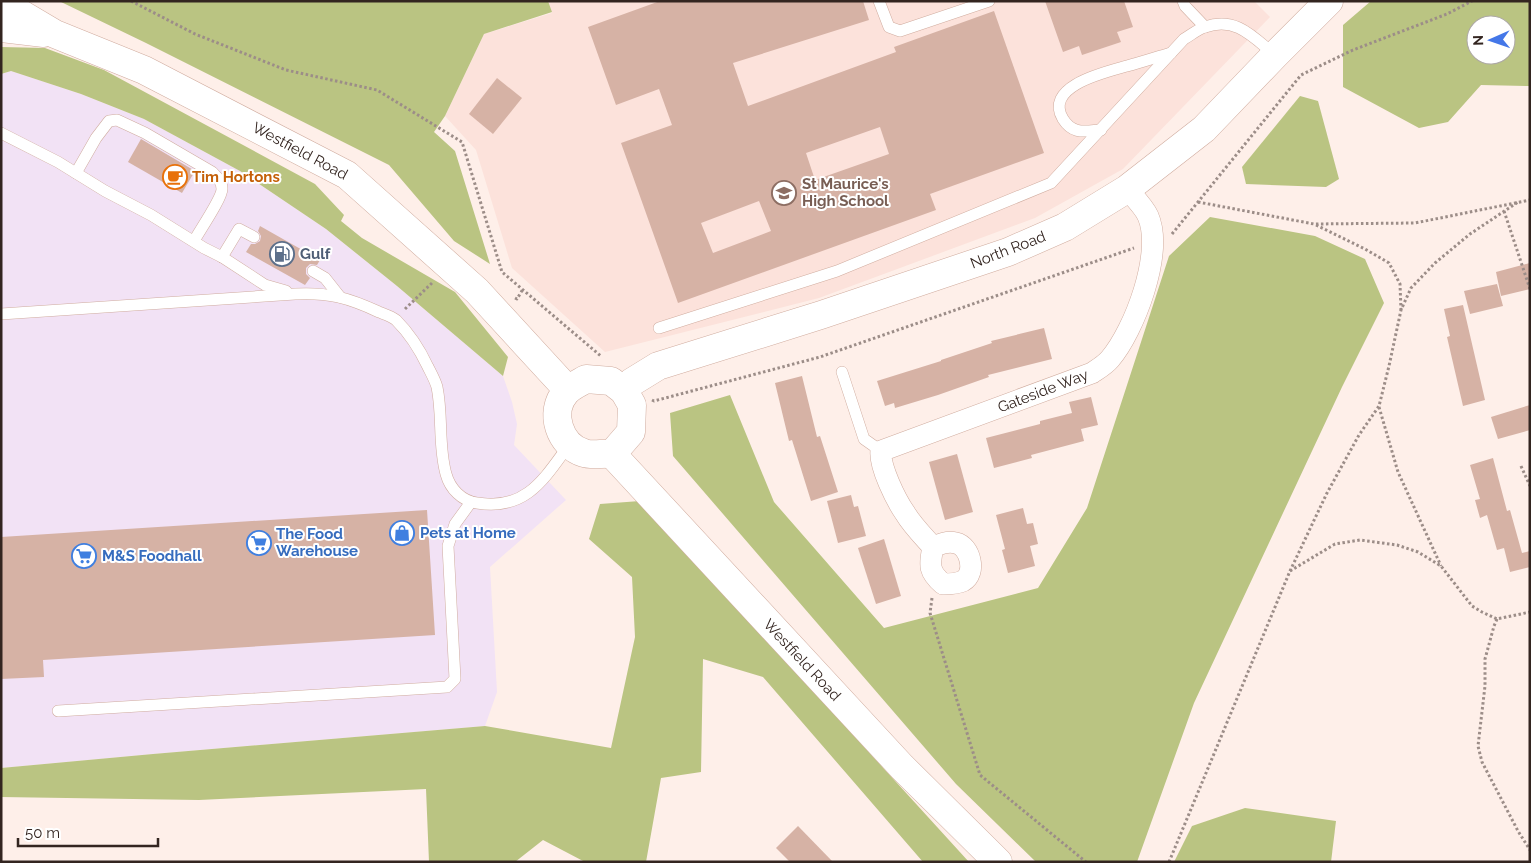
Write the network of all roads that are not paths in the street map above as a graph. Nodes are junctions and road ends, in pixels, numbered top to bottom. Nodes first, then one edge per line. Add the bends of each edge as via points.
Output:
1 (879, 1) edge
2 (989, 1) edge
3 (1183, 1) edge
4 (1329, 1) edge
5 (1, 2) edge
6 (1205, 27) junction
7 (1, 28) edge
8 (55, 34) junction
9 (1172, 53) junction
10 (1275, 54) junction
11 (1101, 130) junction
12 (1, 133) edge
13 (76, 173) junction
14 (1127, 189) junction
15 (254, 238) dead end
16 (194, 241) junction
17 (222, 257) junction
18 (313, 272) dead end
19 (295, 294) junction
20 (340, 297) junction
21 (1, 314) edge
22 (659, 328) dead end
23 (842, 372) dead end
24 (628, 386) junction
25 (568, 390) junction
26 (569, 444) junction
27 (881, 451) junction
28 (612, 454) junction
29 (471, 502) junction
30 (932, 547) junction
31 (58, 711) dead end
32 (998, 862) edge

1 - 2 lane via 889,27 900,30
3 - 6 lane
4 - 10 main road, North Road
5 - 8 main road, Westfield Road
6 - 9 lane via 1184,39
6 - 10 lane via 1225,24 1243,28
7 - 8 main road, Westfield Road
8 - 25 main road, Westfield Road via 144,70 347,175 477,291
9 - 11 lane
9 - 11 lane via 1088,78 1062,97 1060,113 1068,127 1079,132
10 - 14 main road, North Road via 1204,130
11 - 22 lane via 1051,183 837,271
12 - 13 lane
13 - 16 lane
13 - 16 lane via 109,121 117,120 145,133 212,172 220,181 220,198
14 - 24 main road, North Road via 1065,227 1008,252 658,366
14 - 27 street, Gateside Way via 1148,216 1154,241 1148,278 1136,313 1109,360 1092,373
15 - 17 lane via 239,229
16 - 17 lane
17 - 19 lane via 265,285
18 - 20 lane via 325,278
19 - 20 lane via 318,293
19 - 21 lane
20 - 29 lane via 395,319 420,351 437,386 446,475 454,491
23 - 27 lane via 864,439
24 - 25 main road via 586,379
24 - 28 main road via 632,405 631,432
25 - 26 main road via 560,402 557,420
26 - 28 main road via 585,454
26 - 29 lane via 542,482 519,500 491,505
27 - 30 street via 885,475 904,513
28 - 32 main road, Westfield Road via 902,767
29 - 31 lane via 455,524 448,546 455,679 447,687
30 - 30 street via 945,542 957,543 967,549 970,573 964,580 944,584 934,576 930,566

